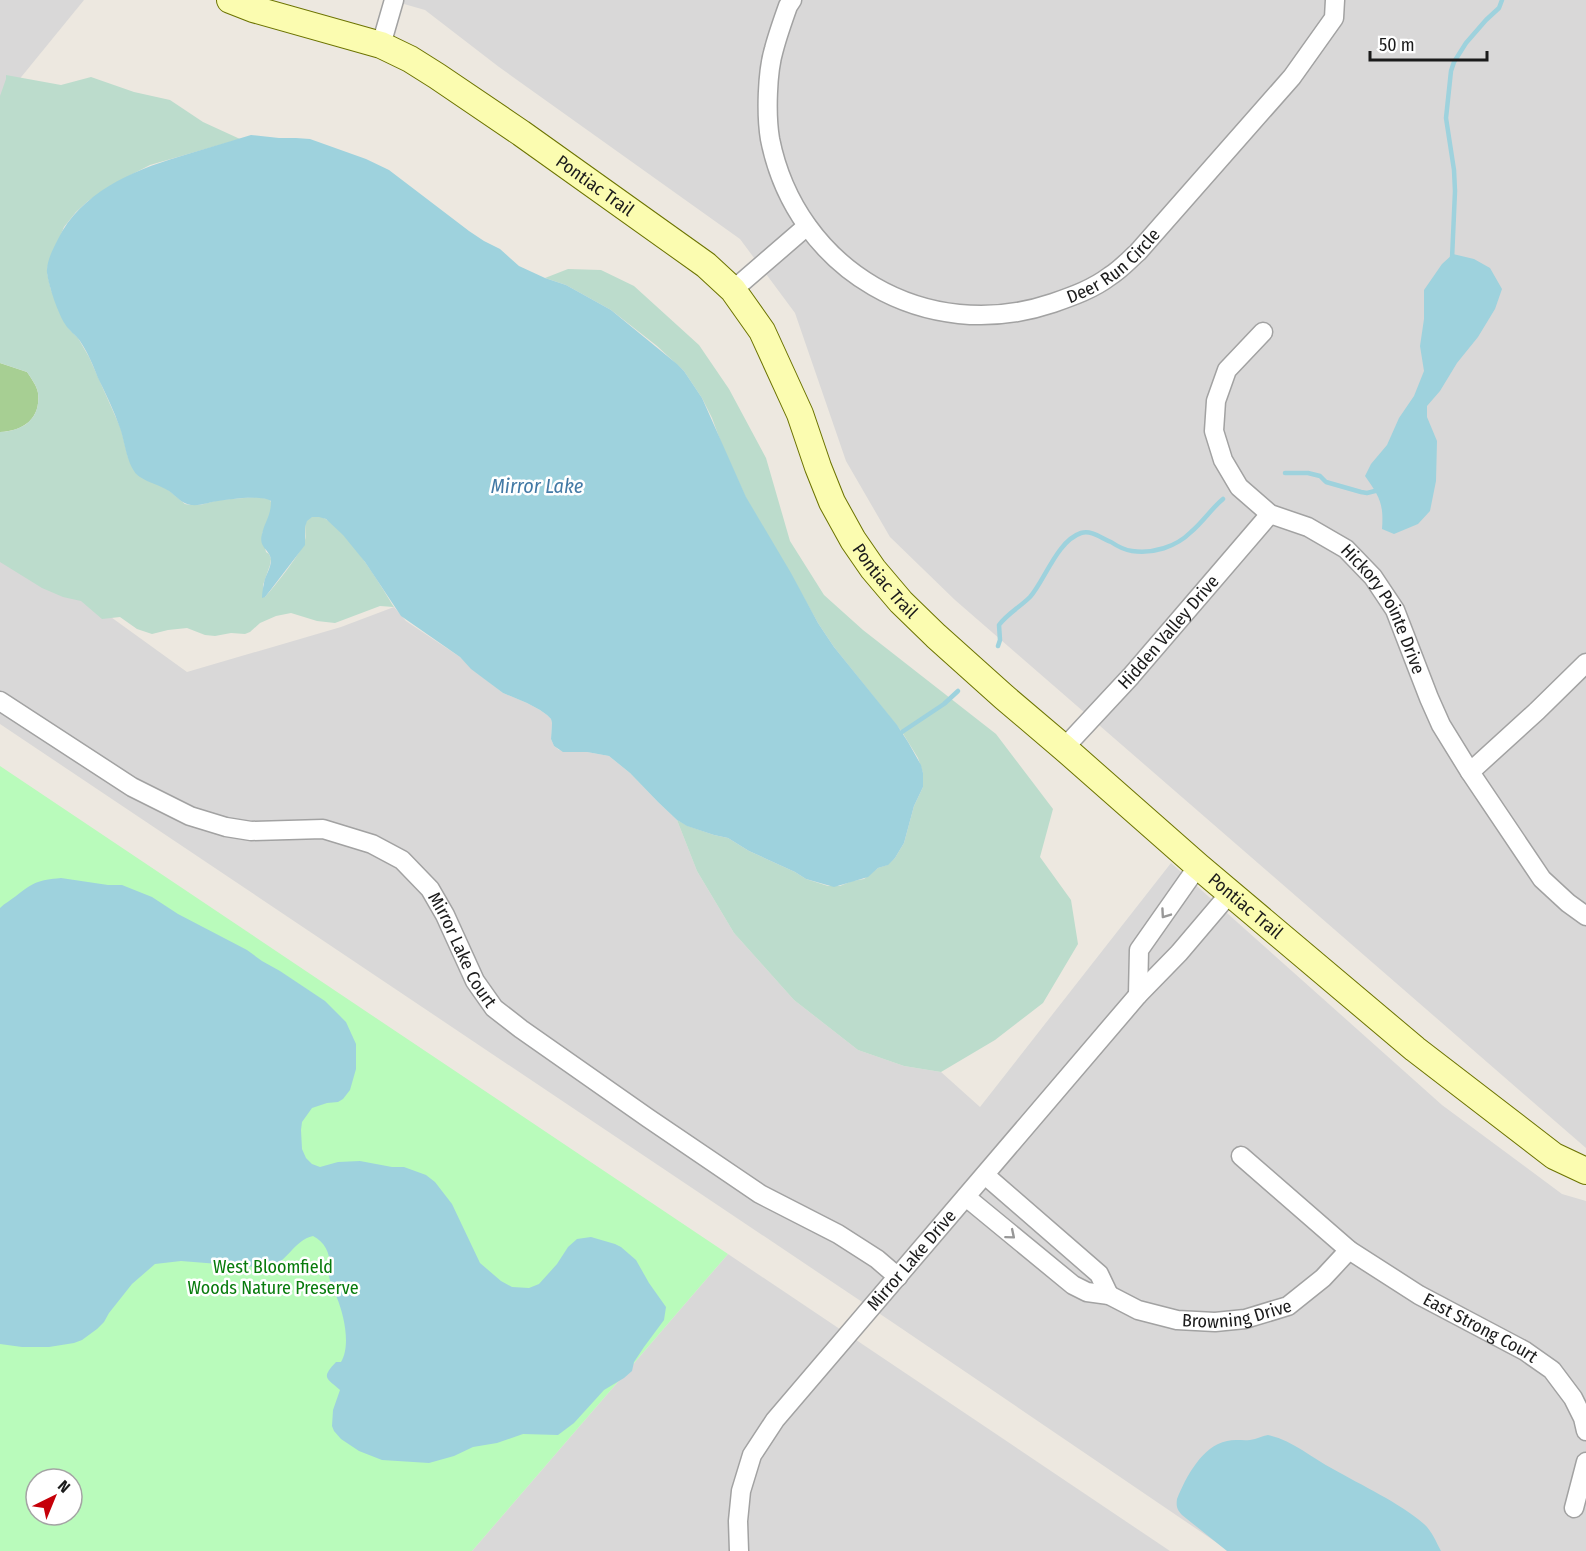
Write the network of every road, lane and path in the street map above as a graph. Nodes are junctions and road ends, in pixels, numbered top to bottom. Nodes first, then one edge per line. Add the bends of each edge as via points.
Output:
1 (230, 0) edge
2 (394, 0) edge
3 (792, 0) edge
4 (1335, 0) edge
5 (381, 45) junction
6 (807, 226) junction
7 (733, 290) junction
8 (1263, 332) dead end
9 (1270, 514) junction
10 (1586, 663) edge
11 (0, 701) edge
12 (1064, 748) junction
13 (1470, 772) junction
14 (1198, 866) junction
15 (1230, 893) junction
16 (1586, 916) edge
17 (1138, 995) junction
18 (1240, 1156) dead end
19 (1586, 1171) edge
20 (985, 1175) junction
21 (966, 1197) junction
22 (1063, 1243) junction
23 (1349, 1250) junction
24 (1046, 1264) junction
25 (898, 1277) junction
26 (1108, 1295) junction
27 (1586, 1431) edge
28 (1586, 1462) edge
29 (1574, 1508) dead end
30 (739, 1551) edge

1 - 5 main road, Pontiac Trail
2 - 5 street
3 - 6 street, Deer Run Circle via 773,51 767,100 770,138 783,184
4 - 6 street, Deer Run Circle via 1334,18 1284,86 1138,252 1110,277 1076,295 1033,309 997,315 932,311 892,297 858,277
5 - 7 main road, Pontiac Trail via 411,59 521,133 706,265
6 - 7 street
7 - 12 main road, Pontiac Trail via 762,330 800,414 832,502 853,540 901,602
8 - 9 street, Hickory Pointe Drive via 1227,370 1216,401 1214,431 1223,460 1239,487
9 - 12 street, Hidden Valley Drive
9 - 13 street, Hickory Pointe Drive via 1308,526 1346,549 1373,577 1395,610 1429,698
10 - 13 street
11 - 25 street, Mirror Lake Court via 132,787 190,816 251,831 323,829 372,844 402,860 430,889 475,981 494,1008 760,1194 838,1234
12 - 14 main road, Pontiac Trail
13 - 16 street, Hickory Pointe Drive via 1542,879
14 - 15 main road, Pontiac Trail
14 -> 17 street via 1139,950
15 - 17 street, Mirror Lake Drive
15 - 19 main road, Pontiac Trail via 1424,1056 1554,1156
17 - 20 street, Mirror Lake Drive
18 - 23 street, East Strong Court
20 - 21 street, Mirror Lake Drive
20 - 22 street
21 -> 24 street, Browning Drive
21 - 25 street, Mirror Lake Drive
22 - 24 street
22 - 26 street via 1100,1274
23 - 26 street, Browning Drive via 1323,1278 1288,1306 1245,1319 1177,1320 1138,1310
23 - 27 street, East Strong Court via 1419,1295 1525,1351 1552,1370 1573,1398
24 - 26 street, Browning Drive via 1073,1285
25 - 30 street, Mirror Lake Drive via 775,1420 752,1455 741,1491
28 - 29 street

